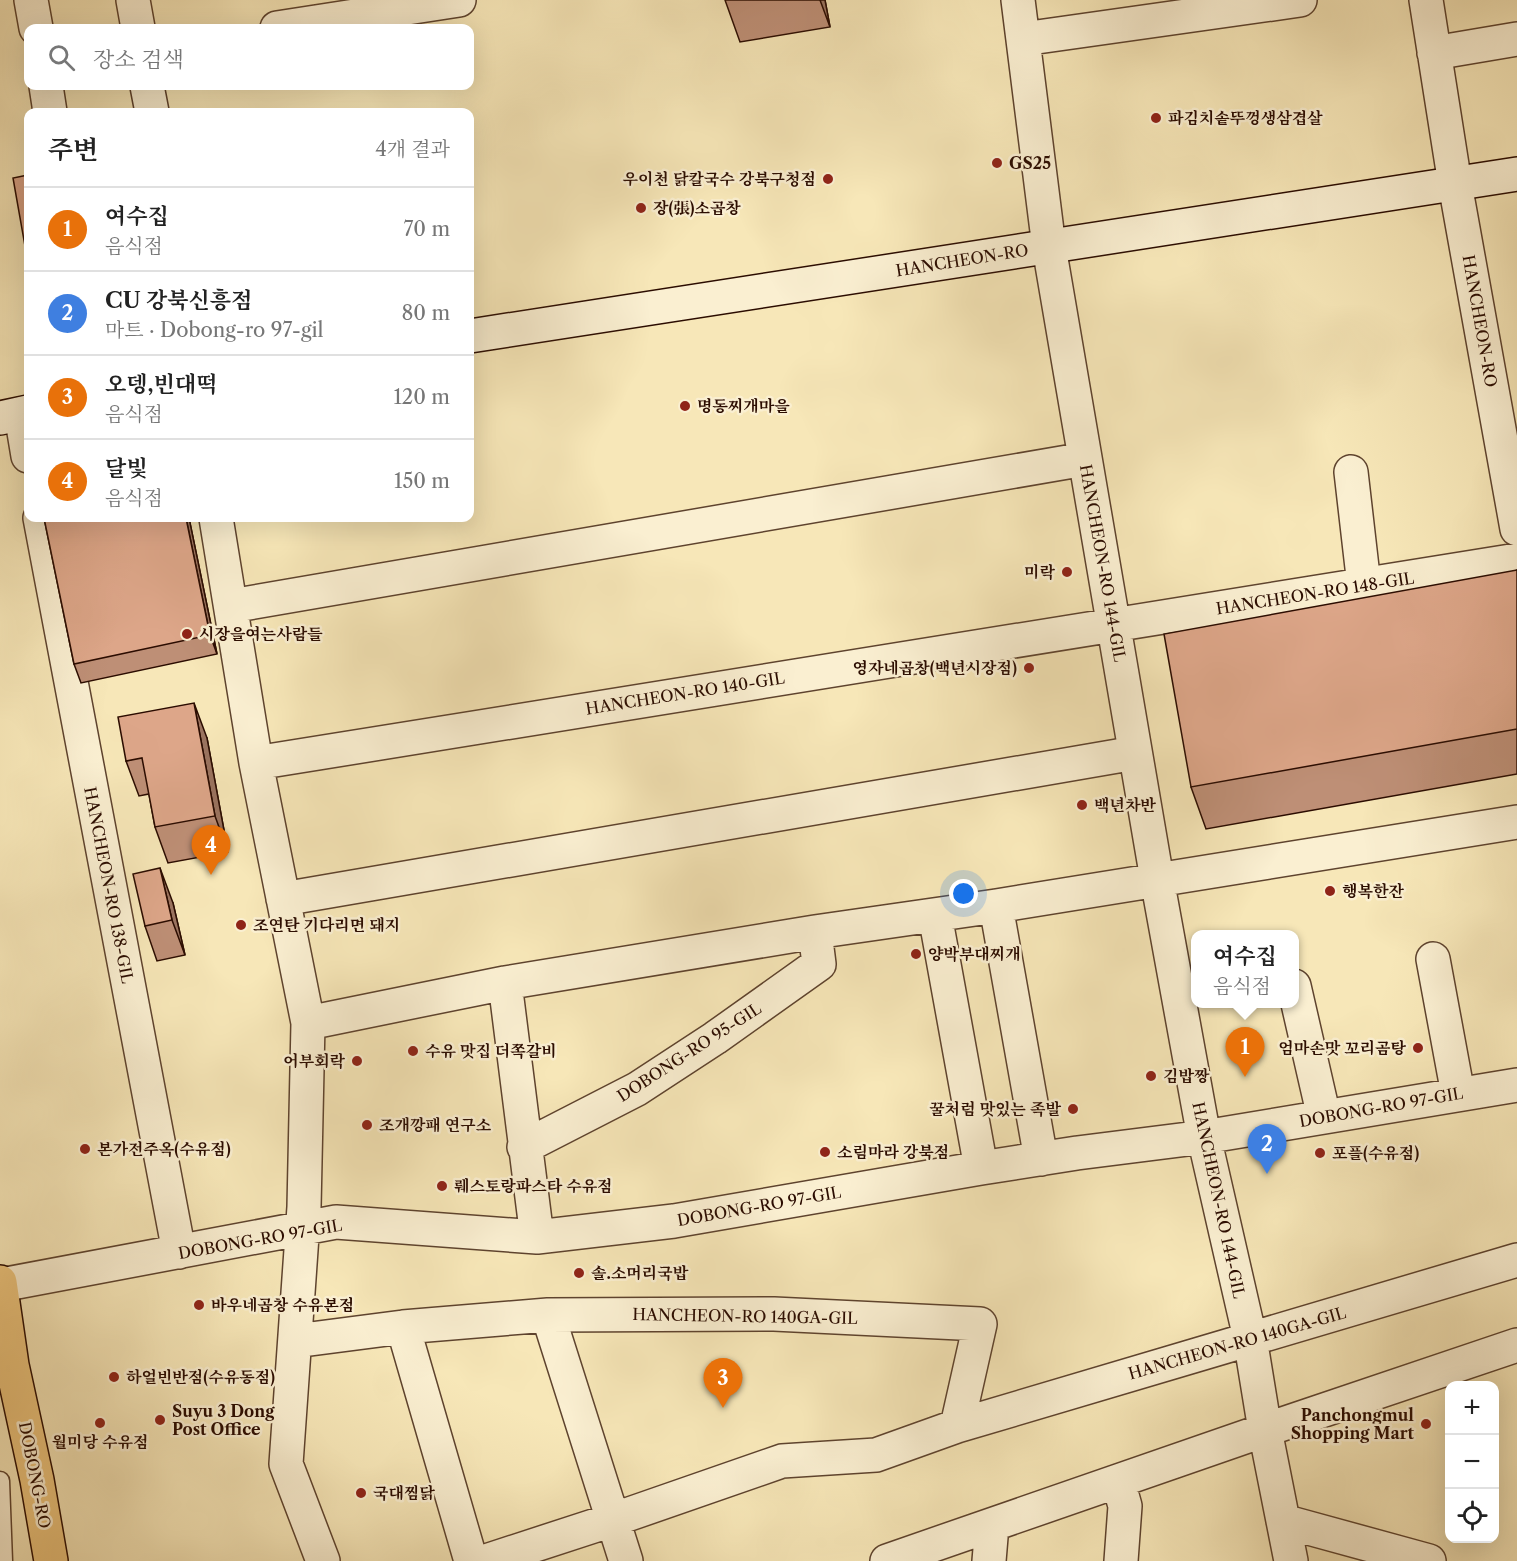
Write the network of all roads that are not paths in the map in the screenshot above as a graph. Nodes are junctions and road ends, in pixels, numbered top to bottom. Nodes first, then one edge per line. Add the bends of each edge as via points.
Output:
1 (31, 0) edge
2 (133, 0) edge
3 (459, 0) edge
4 (1018, 0) edge
5 (1300, 0) edge
6 (1426, 0) edge
7 (35, 24) edge
8 (137, 24) edge
9 (303, 24) edge
10 (1023, 39) junction
11 (1517, 39) edge
12 (1434, 53) junction
13 (47, 90) edge
14 (148, 90) edge
15 (49, 108) edge
16 (151, 108) edge
17 (1517, 174) edge
18 (1455, 184) junction
19 (1049, 247) junction
20 (474, 335) edge
21 (16, 415) edge
22 (24, 442) edge
23 (1085, 459) junction
24 (1350, 472) dead end
25 (41, 522) edge
26 (217, 522) edge
27 (1517, 529) edge
28 (1517, 560) edge
29 (1364, 585) junction
30 (231, 606) junction
31 (1114, 625) junction
32 (1135, 753) junction
33 (256, 763) junction
34 (1517, 822) edge
35 (1157, 879) junction
36 (283, 899) junction
37 (996, 906) junction
38 (935, 915) junction
39 (815, 932) junction
40 (1433, 959) dead end
41 (505, 983) junction
42 (1299, 1008) edge
43 (308, 1023) junction
44 (1517, 1085) edge
45 (1458, 1094) junction
46 (1324, 1117) junction
47 (1204, 1137) junction
48 (524, 1147) junction
49 (1041, 1159) junction
50 (981, 1168) junction
51 (302, 1230) junction
52 (537, 1237) junction
53 (179, 1252) junction
54 (1517, 1260) edge
55 (0, 1284) edge
56 (548, 1315) junction
57 (403, 1327) junction
58 (1250, 1338) junction
59 (295, 1341) junction
60 (1517, 1345) edge
61 (957, 1426) junction
62 (1265, 1430) junction
63 (1118, 1480) junction
64 (0, 1481) edge
65 (615, 1519) junction
66 (1283, 1521) junction
67 (992, 1525) junction
68 (3, 1561) edge
69 (51, 1561) edge
70 (323, 1561) edge
71 (471, 1561) edge
72 (486, 1561) edge
73 (626, 1561) edge
74 (887, 1561) edge
75 (989, 1561) edge
76 (1121, 1561) edge
77 (1291, 1561) edge
78 (1429, 1561) edge

1 - 7 street
2 - 8 street
3 - 9 street
4 - 10 street, HANCHEON-RO 144-GIL
5 - 10 street
6 - 12 street
10 - 19 street, HANCHEON-RO 144-GIL
11 - 12 street
12 - 18 street
13 - 15 street
14 - 16 street
17 - 18 street, HANCHEON-RO
18 - 19 street, HANCHEON-RO
18 - 27 street, HANCHEON-RO
19 - 20 street, HANCHEON-RO
19 - 23 street, HANCHEON-RO 144-GIL
21 - 22 street
23 - 30 street
23 - 31 street, HANCHEON-RO 144-GIL
24 - 29 street
25 - 53 street, HANCHEON-RO 138-GIL
26 - 30 street
28 - 29 street, HANCHEON-RO 148-GIL
29 - 31 street, HANCHEON-RO 148-GIL
30 - 33 street
31 - 32 street, HANCHEON-RO 144-GIL
31 - 33 street, HANCHEON-RO 140-GIL
32 - 35 street, HANCHEON-RO 144-GIL
32 - 36 street
33 - 36 street
34 - 35 street
35 - 37 street
35 - 47 street, HANCHEON-RO 144-GIL
36 - 43 street
37 - 38 street
37 - 49 street
38 - 39 street
38 - 50 street
39 - 41 street
39 - 48 street, DOBONG-RO 95-GIL via 819,964 637,1089
40 - 45 street
41 - 43 street
41 - 48 street
42 - 46 street
43 - 51 street
44 - 45 street, DOBONG-RO 97-GIL
45 - 46 street, DOBONG-RO 97-GIL
46 - 47 street, DOBONG-RO 97-GIL
47 - 49 street, DOBONG-RO 97-GIL
47 - 58 street, HANCHEON-RO 144-GIL
48 - 52 street
49 - 50 street, DOBONG-RO 97-GIL
50 - 52 street, DOBONG-RO 97-GIL via 674,1221
51 - 52 street, DOBONG-RO 97-GIL via 336,1222
51 - 53 street, DOBONG-RO 97-GIL
51 - 59 street
53 - 55 street, DOBONG-RO 97-GIL
54 - 58 street, HANCHEON-RO 140GA-GIL
55 - 69 main road, DOBONG-RO
56 - 57 street, HANCHEON-RO 140GA-GIL
56 - 61 street, HANCHEON-RO 140GA-GIL via 774,1314 980,1324
56 - 65 street
57 - 59 street, HANCHEON-RO 140GA-GIL
57 - 71 street
58 - 61 street, HANCHEON-RO 140GA-GIL
58 - 62 street, HANCHEON-RO 144-GIL
59 - 70 street via 286,1464
60 - 62 street
61 - 65 street, HANCHEON-RO 140GA-GIL via 876,1455 782,1461
62 - 63 street
62 - 66 street, HANCHEON-RO 144-GIL
63 - 67 street
63 - 76 street via 1125,1506
64 - 68 lane
65 - 72 street, HANCHEON-RO 140GA-GIL
65 - 73 street
66 - 77 street, HANCHEON-RO 144-GIL
66 - 78 street
67 - 74 street
67 - 75 street

